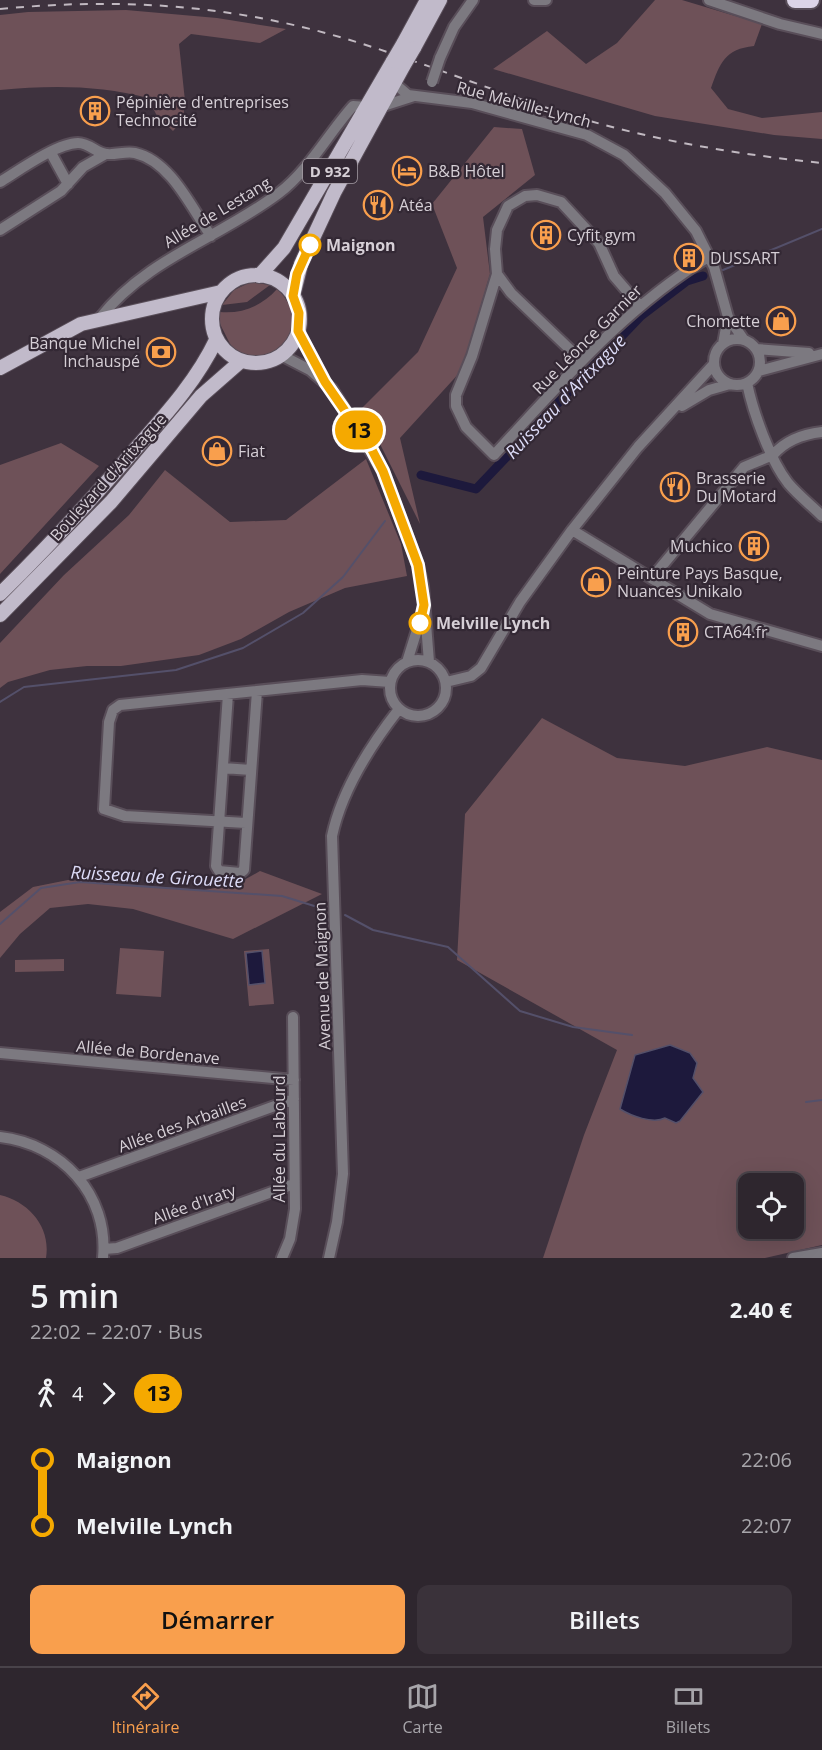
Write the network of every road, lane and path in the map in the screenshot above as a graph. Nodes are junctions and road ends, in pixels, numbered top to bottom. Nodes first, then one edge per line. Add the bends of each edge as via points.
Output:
1 (427, 0) edge
2 (440, 0) edge
3 (473, 0) edge
4 (534, 0) edge
5 (546, 0) edge
6 (709, 0) edge
7 (795, 0) edge
8 (811, 0) edge
9 (822, 34) edge
10 (408, 46) junction
11 (398, 63) junction
12 (394, 83) junction
13 (414, 96) junction
14 (427, 96) junction
15 (374, 107) junction
16 (51, 153) junction
17 (104, 155) junction
18 (0, 182) edge
19 (68, 184) junction
20 (0, 230) edge
21 (211, 236) junction
22 (710, 256) junction
23 (497, 274) junction
24 (259, 276) junction
25 (221, 292) junction
26 (293, 296) junction
27 (639, 305) junction
28 (138, 309) junction
29 (728, 316) junction
30 (212, 317) junction
31 (100, 318) junction
32 (298, 331) junction
33 (216, 340) junction
34 (744, 340) junction
35 (723, 344) junction
36 (756, 349) junction
37 (820, 354) edge
38 (281, 355) junction
39 (241, 361) junction
40 (582, 361) junction
41 (714, 364) junction
42 (0, 368) edge
43 (759, 371) junction
44 (325, 382) junction
45 (747, 383) junction
46 (730, 384) junction
47 (674, 411) junction
48 (822, 432) edge
49 (773, 455) junction
50 (822, 516) edge
51 (572, 530) junction
52 (652, 578) junction
53 (0, 594) edge
54 (424, 605) junction
55 (0, 615) edge
56 (822, 646) edge
57 (407, 662) junction
58 (429, 662) junction
59 (390, 682) junction
60 (446, 682) junction
61 (257, 691) junction
62 (228, 694) junction
63 (399, 709) junction
64 (223, 768) junction
65 (251, 770) junction
66 (219, 822) junction
67 (246, 823) junction
68 (293, 1017) dead end
69 (0, 1053) edge
70 (294, 1080) junction
71 (294, 1099) junction
72 (0, 1137) edge
73 (79, 1177) junction
74 (294, 1184) junction
75 (822, 1252) edge
76 (104, 1254) edge
77 (282, 1258) edge
78 (329, 1258) edge
79 (793, 1258) edge

1 - 10 main road, D 932
2 - 10 main road, D 932
3 - 14 street, bridge via 454,27
4 - 5 street
6 - 9 street
7 - 8 highway
10 - 11 main road, D 932, bridge
11 - 12 main road, D 932
11 - 15 main road, D 932
12 - 13 street
12 - 15 main road, D 932
13 - 14 street, Rue Melville-Lynch
13 - 15 street, Rue Melville-Lynch
14 - 22 street, Rue Melville-Lynch via 472,103 587,135 624,155 650,178 696,231
15 - 21 street, Allée de Lestang via 353,106 280,193
15 - 24 main road, D 932 via 284,248
15 - 26 main road, D 932 via 297,274
16 - 17 street via 76,143 90,145
16 - 18 street
16 - 19 street
17 - 19 street via 83,167
17 - 21 street via 135,153 157,164
19 - 20 street
21 - 31 street, Allée de Lestang via 138,279 118,295
22 - 27 street, Rue Léonce Garnier
22 - 29 street, Rue Melville-Lynch
23 - 27 street via 497,230 508,206 525,196 550,197 561,202 599,243 614,276
23 - 40 street via 511,293
23 - 40 street, Rue Léonce Garnier via 456,395 456,406 466,427 494,455
24 - 25 main road via 231,282
24 - 26 main road via 277,282
25 - 28 main road
25 - 30 main road
26 - 32 main road via 299,313
27 - 40 street, Rue Léonce Garnier
28 - 30 main road via 187,306 199,308
28 - 31 main road
29 - 34 street
29 - 35 street
30 - 33 main road
31 - 42 main road via 64,332
32 - 38 main road
32 - 44 street
33 - 39 main road
33 - 53 main road, Boulevard d'Aritxague via 198,374 171,408 97,493
34 - 35 street
34 - 36 street
35 - 41 street
36 - 37 street
36 - 43 street
37 - 43 street
38 - 39 main road via 260,363
38 - 44 street via 310,369
39 - 55 main road, Boulevard d'Aritxague via 201,396 111,501
41 - 46 street via 719,377
41 - 47 street
43 - 45 street
44 - 54 street via 383,471 418,565
45 - 46 street
45 - 49 street via 755,414
46 - 47 street via 709,390
47 - 51 street via 638,447
48 - 49 street via 799,438
49 - 50 street via 788,482
49 - 52 street via 744,467
51 - 52 street
51 - 60 street via 520,602 481,668 471,676
52 - 56 street via 710,614
54 - 57 street
54 - 58 street
57 - 58 street
57 - 59 street
58 - 60 street via 440,670
59 - 61 street via 362,680
59 - 63 street via 391,697
60 - 63 street via 444,700 432,713 413,716
61 - 62 street
61 - 65 street
62 - 64 street
62 - 66 street via 120,705 113,710 104,799 104,809 112,814
63 - 78 street, Avenue de Maignon via 368,752 340,807 332,836 343,1174
64 - 65 street
64 - 66 street
65 - 67 street
66 - 67 street
66 - 67 street via 216,866 219,872 240,873 244,870
68 - 70 street, Allée du Labourd
69 - 70 street, Allée de Bordenave
70 - 71 street, Allée du Labourd
71 - 73 street, Allée des Arbailles
71 - 74 street, Allée du Labourd
72 - 73 street via 31,1143 52,1154
73 - 76 street via 100,1218
74 - 76 street, Allée d'Iraty
74 - 77 street, Allée du Labourd via 293,1225
75 - 79 street

